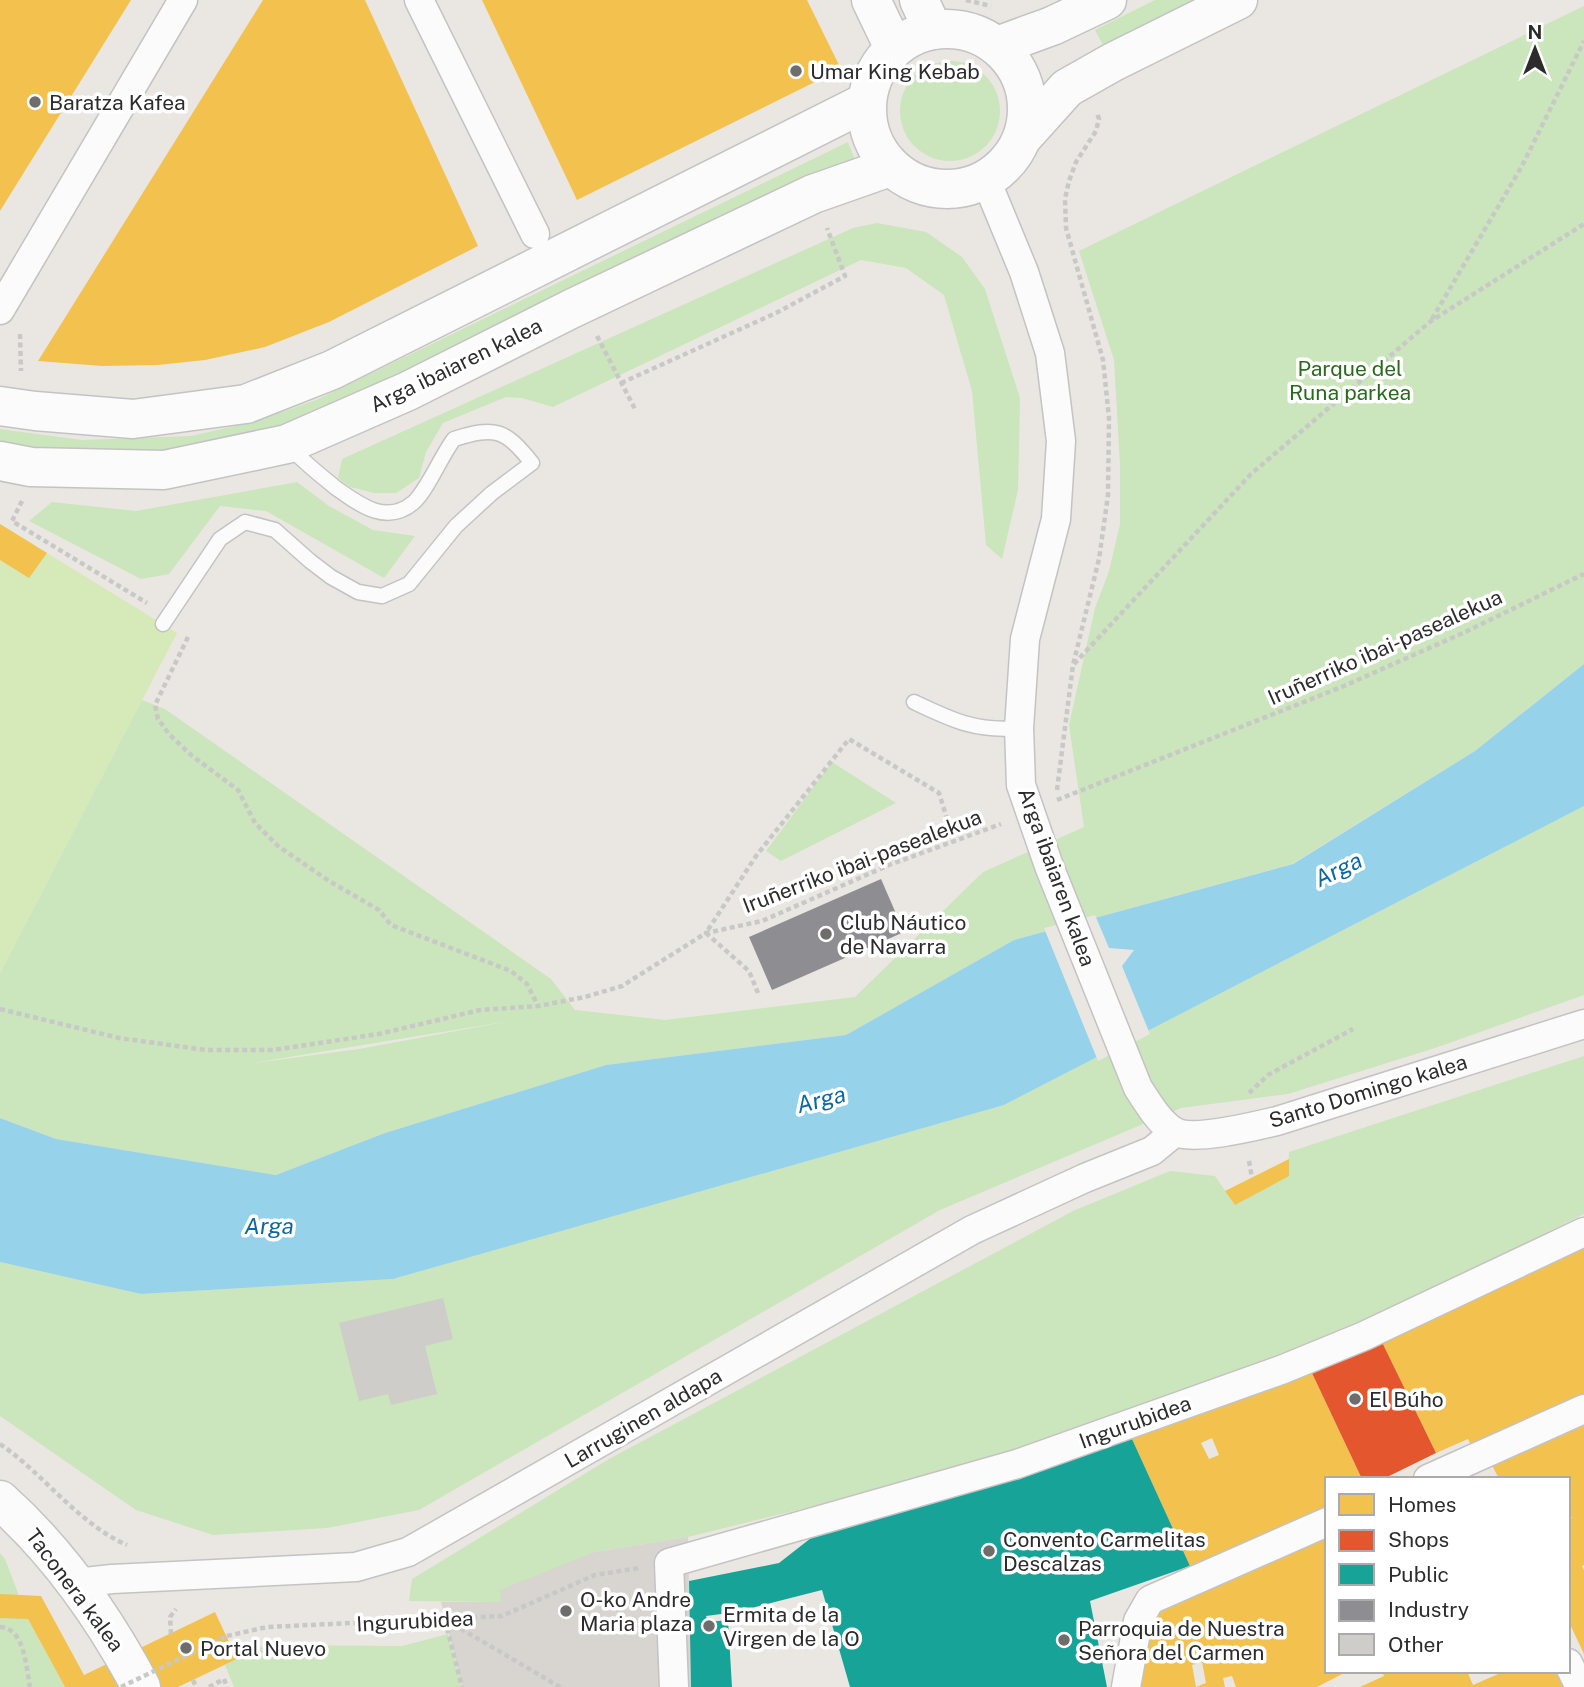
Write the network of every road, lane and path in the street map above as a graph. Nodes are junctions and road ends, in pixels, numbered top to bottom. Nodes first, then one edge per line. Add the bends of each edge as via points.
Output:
1 (183, 0) edge
2 (419, 0) edge
3 (871, 0) edge
4 (1107, 0) edge
5 (1238, 0) edge
6 (926, 15) edge
7 (1584, 41) edge
8 (996, 46) junction
9 (894, 48) junction
10 (866, 102) junction
11 (1022, 138) junction
12 (890, 167) junction
13 (986, 180) junction
14 (1584, 224) edge
15 (826, 227) dead end
16 (535, 233) dead end
17 (0, 310) edge
18 (1431, 321) junction
19 (595, 332) dead end
20 (621, 383) junction
21 (0, 406) edge
22 (636, 411) dead end
23 (287, 444) junction
24 (0, 461) edge
25 (23, 499) dead end
26 (1584, 575) edge
27 (166, 620) junction
28 (1073, 665) dead end
29 (914, 702) dead end
30 (1019, 728) junction
31 (1031, 815) junction
32 (954, 841) junction
33 (706, 933) junction
34 (758, 993) dead end
35 (538, 1006) junction
36 (0, 1009) edge
37 (1584, 1024) edge
38 (1353, 1029) dead end
39 (1241, 1101) dead end
40 (1165, 1123) junction
41 (1248, 1153) dead end
42 (1252, 1178) dead end
43 (1584, 1232) edge
44 (1584, 1409) edge
45 (0, 1444) edge
46 (1477, 1470) edge
47 (1439, 1477) edge
48 (0, 1500) edge
49 (1325, 1523) edge
50 (134, 1547) dead end
51 (668, 1563) junction
52 (76, 1583) junction
53 (184, 1607) dead end
54 (445, 1620) junction
55 (0, 1627) edge
56 (171, 1634) dead end
57 (1570, 1667) edge
58 (193, 1680) dead end
59 (30, 1687) edge
60 (121, 1687) edge
61 (141, 1687) edge
62 (196, 1687) edge
63 (209, 1687) edge
64 (227, 1687) edge
65 (463, 1687) edge
66 (560, 1687) edge
67 (674, 1687) edge
68 (1126, 1687) edge
69 (1580, 1687) edge

1 - 17 street
2 - 16 street
3 - 9 street
4 - 8 street
5 - 11 street via 1067,88
6 - 8 street
6 - 9 street via 913,37
7 - 18 path via 1522,166
8 - 11 street via 1014,65 1024,88 1028,113
9 - 10 street via 880,63
10 - 12 street via 876,148
10 - 21 street via 332,370 246,404 133,419
11 - 13 street via 1002,169
12 - 13 street via 911,182 936,190
12 - 23 street, Arga ibaiaren kalea via 813,194 408,391
13 - 30 street, Arga ibaiaren kalea via 1024,272 1050,353 1061,440 1056,519 1025,639
14 - 18 path
15 - 20 path via 845,276 776,313
18 - 28 path via 1251,474
19 - 20 path
20 - 22 path
23 - 24 street, Arga ibaiaren kalea via 164,470 31,467
23 - 27 lane via 305,464 363,508 381,512 398,512 415,501 454,439 472,433 498,433 514,441 531,463 456,526 409,584 382,596 358,592 331,577 275,530 245,522 220,539
25 - 27 path via 12,521
26 - 31 path, Iruñerriko ibai-pasealekua via 1344,686 1080,791
27 - 35 path via 192,629 155,705 169,734 238,790 255,823 278,846 379,910 391,925 511,971 527,984
29 - 30 lane via 955,721 994,730
30 - 31 street, Arga ibaiaren kalea via 1021,785
31 - 32 path, Iruñerriko ibai-pasealekua
31 - 40 street, Arga ibaiaren kalea via 1138,1088
32 - 33 path, Iruñerriko ibai-pasealekua via 762,921
32 - 33 path via 939,793 849,739 756,856
33 - 34 path via 749,971
33 - 35 path, Iruñerriko ibai-pasealekua via 622,986
35 - 36 path, Iruñerriko ibai-pasealekua via 480,1010 379,1034 273,1050 206,1050 119,1038
37 - 40 street, Santo Domingo kalea via 1277,1121 1205,1134
38 - 39 path via 1268,1075
40 - 52 street, Larruginen aldapa via 1152,1151 972,1230 408,1552 356,1567
41 - 42 path
43 - 51 street, Ingurubidea via 1281,1370 1017,1464
44 - 46 street
45 - 50 path via 90,1522
46 - 47 street
48 - 52 street, Taconera kalea
49 - 68 street via 1150,1600 1138,1620
51 - 54 path, Ingurubidea via 595,1575 502,1616
51 - 67 street
52 - 61 street, Taconera kalea
53 - 56 path via 170,1617
54 - 60 path, Ingurubidea, bridge via 268,1627 227,1636
54 - 65 path
54 - 66 path
55 - 59 path via 19,1638
57 - 69 street
58 - 62 path
63 - 64 path via 224,1679

